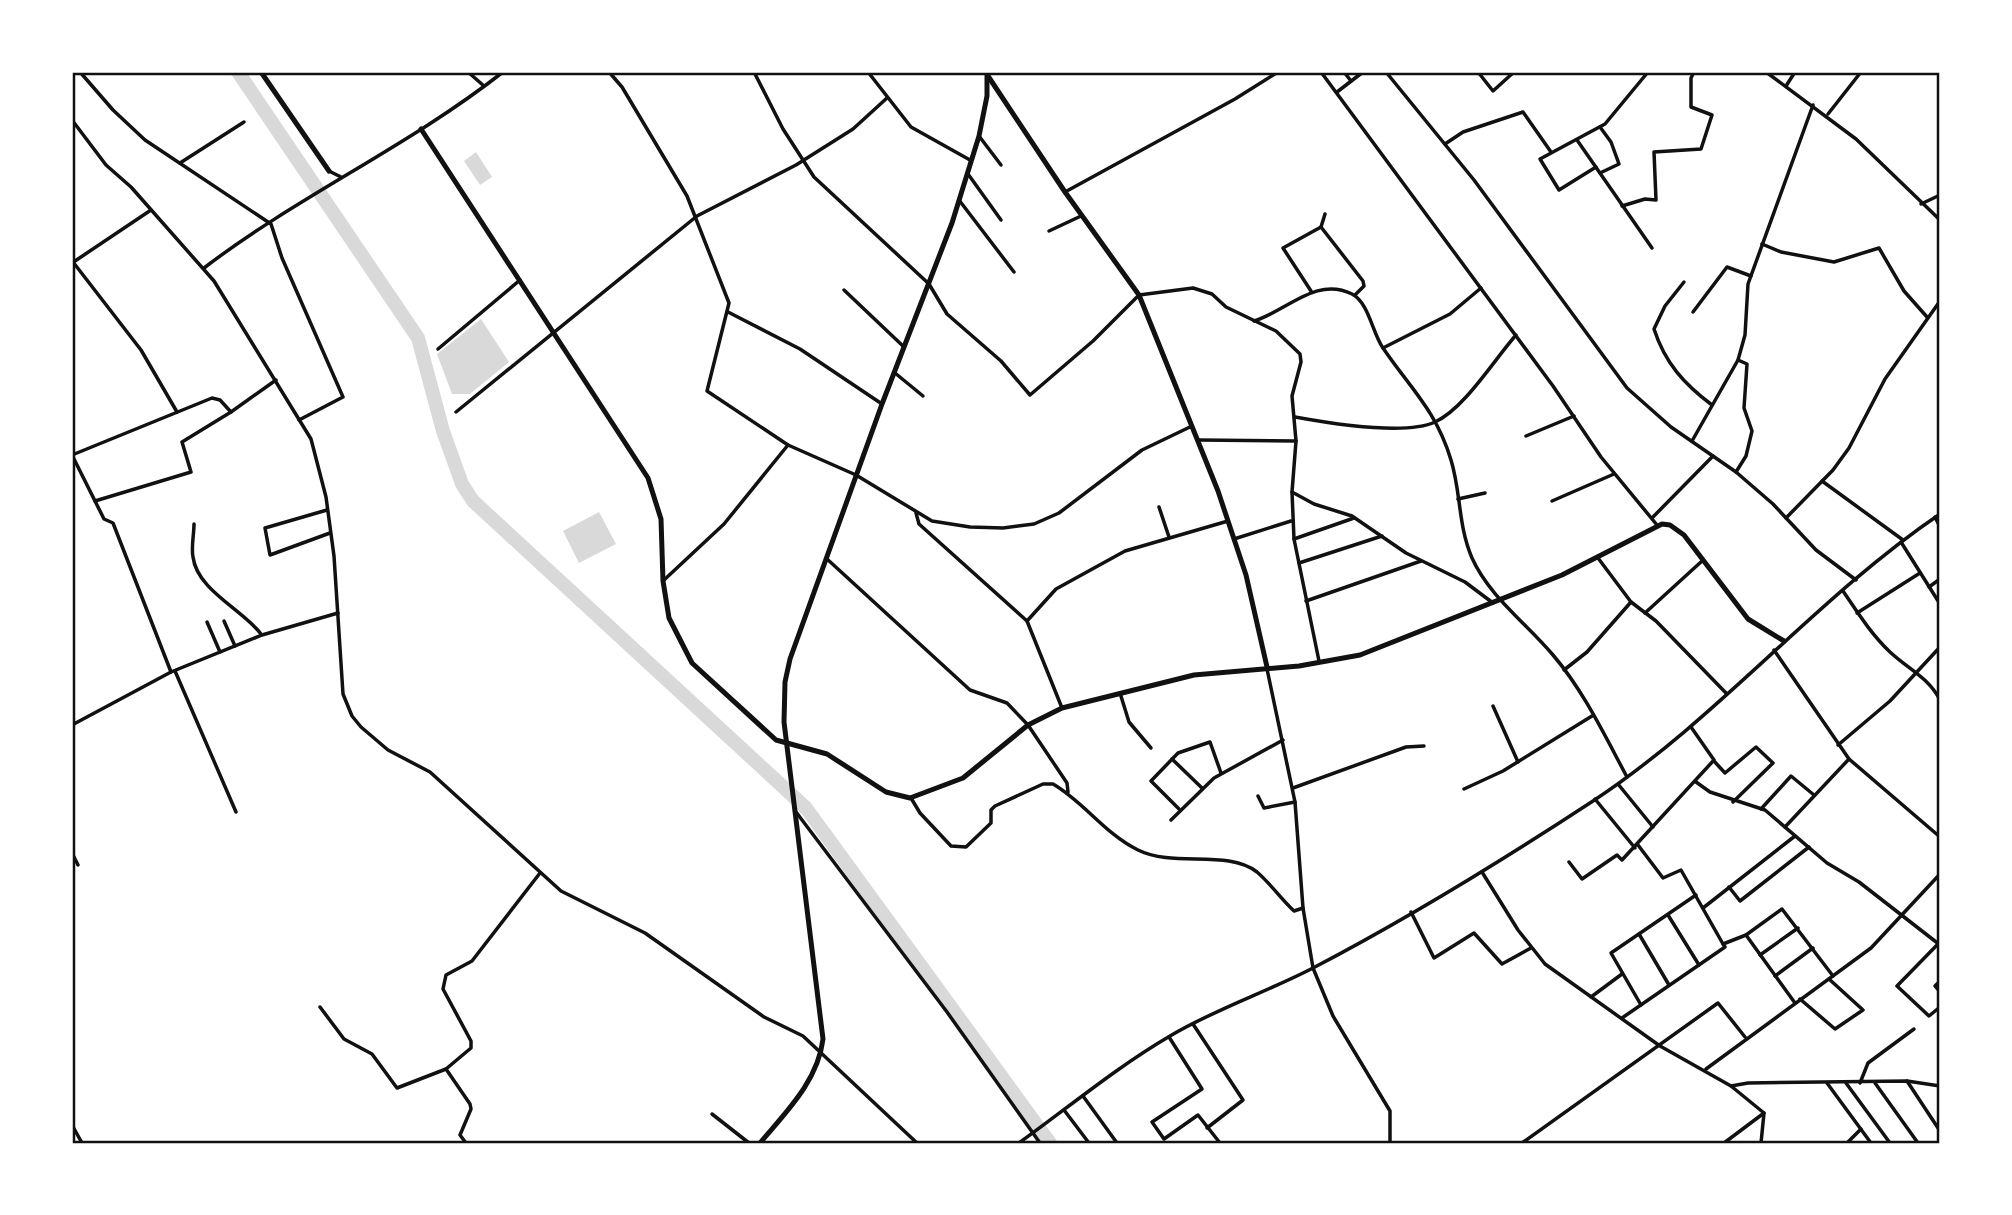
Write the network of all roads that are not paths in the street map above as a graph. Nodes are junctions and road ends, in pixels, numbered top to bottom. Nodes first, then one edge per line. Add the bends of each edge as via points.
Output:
1 (80, 72) edge
2 (261, 72) edge
3 (468, 72) edge
4 (503, 72) edge
5 (609, 72) edge
6 (754, 72) edge
7 (868, 72) edge
8 (1278, 72) edge
9 (1321, 72) edge
10 (1344, 72) edge
11 (1363, 72) edge
12 (1386, 72) edge
13 (1478, 72) edge
14 (1514, 72) edge
15 (1648, 72) edge
16 (1694, 72) edge
17 (1766, 72) edge
18 (1795, 72) edge
19 (1861, 72) edge
20 (987, 74) edge
21 (1351, 81) junction
22 (484, 86) junction
23 (1786, 86) junction
24 (1337, 93) junction
25 (887, 98) junction
26 (1814, 105) junction
27 (1827, 115) junction
28 (72, 120) edge
29 (244, 122) dead end
30 (1600, 127) junction
31 (421, 129) junction
32 (979, 136) junction
33 (1577, 140) junction
34 (1445, 144) junction
35 (1551, 152) junction
36 (802, 161) junction
37 (972, 162) junction
38 (180, 163) junction
39 (1001, 165) dead end
40 (1596, 167) junction
41 (329, 171) joint
42 (1600, 173) junction
43 (968, 174) junction
44 (341, 177) junction
45 (1065, 192) junction
46 (1940, 195) edge
47 (959, 200) junction
48 (1921, 204) junction
49 (1622, 206) junction
50 (151, 210) junction
51 (1325, 214) dead end
52 (697, 216) junction
53 (1081, 216) junction
54 (1001, 219) dead end
55 (1940, 220) edge
56 (271, 224) junction
57 (1321, 227) junction
58 (1049, 231) dead end
59 (1762, 244) junction
60 (1652, 248) dead end
61 (72, 262) edge
62 (204, 269) junction
63 (1014, 272) dead end
64 (1751, 276) junction
65 (521, 279) junction
66 (1684, 282) dead end
67 (929, 284) junction
68 (1481, 288) junction
69 (844, 290) dead end
70 (1311, 291) junction
71 (1139, 295) junction
72 (1355, 295) junction
73 (1940, 302) edge
74 (1693, 312) dead end
75 (728, 313) junction
76 (1927, 317) junction
77 (1254, 321) junction
78 (555, 331) junction
79 (1516, 335) junction
80 (904, 346) junction
81 (1383, 348) junction
82 (438, 349) dead end
83 (1738, 360) junction
84 (894, 372) junction
85 (276, 380) junction
86 (923, 396) dead end
87 (882, 404) junction
88 (1712, 405) junction
89 (177, 412) junction
90 (231, 412) junction
91 (456, 412) dead end
92 (1574, 416) junction
93 (1295, 417) junction
94 (299, 420) junction
95 (1436, 422) junction
96 (1192, 426) junction
97 (1526, 436) dead end
98 (1198, 440) junction
99 (1296, 441) junction
100 (1692, 441) junction
101 (788, 445) junction
102 (72, 455) edge
103 (1713, 456) junction
104 (1736, 472) junction
105 (1615, 474) junction
106 (856, 475) junction
107 (1822, 481) junction
108 (1292, 492) junction
109 (1485, 493) dead end
110 (1458, 499) junction
111 (1552, 500) dead end
112 (95, 501) junction
113 (1159, 507) dead end
114 (327, 510) junction
115 (916, 513) junction
116 (1940, 514) edge
117 (1653, 517) junction
118 (1935, 517) junction
119 (1354, 518) junction
120 (1786, 518) junction
121 (1228, 521) junction
122 (1291, 521) junction
123 (194, 524) dead end
124 (1657, 525) junction
125 (1940, 527) edge
126 (331, 533) junction
127 (1382, 536) junction
128 (1169, 537) junction
129 (1234, 539) junction
130 (1294, 539) junction
131 (1902, 541) junction
132 (825, 558) junction
133 (1598, 558) junction
134 (1421, 561) junction
135 (1702, 561) junction
136 (1299, 564) junction
137 (1920, 572) junction
138 (1940, 579) edge
139 (1856, 580) junction
140 (663, 581) junction
141 (1929, 587) junction
142 (1843, 591) junction
143 (1501, 600) junction
144 (1306, 601) junction
145 (1631, 602) junction
146 (1494, 603) junction
147 (1940, 604) edge
148 (338, 613) junction
149 (1645, 613) junction
150 (1857, 613) junction
151 (224, 621) dead end
152 (1027, 621) junction
153 (207, 622) dead end
154 (262, 635) junction
155 (1784, 641) junction
156 (235, 646) junction
157 (1940, 647) edge
158 (1773, 650) junction
159 (220, 652) junction
160 (1319, 663) junction
161 (1267, 667) junction
162 (1564, 670) junction
163 (173, 671) junction
164 (1917, 672) junction
165 (1120, 692) junction
166 (1727, 694) junction
167 (1940, 700) edge
168 (1493, 706) dead end
169 (1062, 708) junction
170 (1592, 716) junction
171 (72, 725) edge
172 (1028, 725) junction
173 (1691, 727) junction
174 (1283, 740) junction
175 (786, 745) junction
176 (1838, 745) junction
177 (1424, 746) dead end
178 (1151, 748) dead end
179 (1849, 758) junction
180 (1172, 759) junction
181 (1714, 760) junction
182 (1518, 762) junction
183 (1222, 773) junction
184 (1627, 777) junction
185 (1696, 782) junction
186 (1618, 784) junction
187 (1202, 788) junction
188 (1293, 788) junction
189 (1464, 789) dead end
190 (1068, 794) junction
191 (1814, 795) junction
192 (1258, 796) dead end
193 (910, 798) junction
194 (1595, 799) junction
195 (1295, 802) junction
196 (1733, 802) junction
197 (795, 809) junction
198 (1179, 809) junction
199 (1760, 809) junction
200 (236, 812) dead end
201 (1171, 820) dead end
202 (1653, 827) junction
203 (1785, 827) junction
204 (1795, 836) junction
205 (1940, 837) edge
206 (1636, 847) junction
207 (1809, 847) junction
208 (72, 853) edge
209 (1569, 862) dead end
210 (78, 865) dead end
211 (541, 872) junction
212 (1482, 872) junction
213 (1940, 874) edge
214 (1729, 887) junction
215 (1696, 895) junction
216 (1303, 908) junction
217 (1703, 908) junction
218 (1411, 912) junction
219 (1668, 915) junction
220 (1903, 915) junction
221 (1798, 928) junction
222 (1639, 934) junction
223 (1746, 934) junction
224 (1723, 944) junction
225 (1939, 944) edge
226 (1531, 948) junction
227 (1813, 948) junction
228 (1760, 955) junction
229 (1699, 965) junction
230 (1313, 968) junction
231 (1622, 974) junction
232 (1775, 976) junction
233 (1831, 978) junction
234 (1940, 981) edge
235 (1669, 985) junction
236 (1940, 992) edge
237 (1591, 997) junction
238 (1800, 999) junction
239 (1795, 1003) junction
240 (1642, 1004) junction
241 (320, 1007) dead end
242 (1940, 1007) edge
243 (1622, 1018) junction
244 (1193, 1024) junction
245 (1914, 1029) dead end
246 (1168, 1037) junction
247 (1745, 1037) junction
248 (1660, 1046) junction
249 (821, 1051) junction
250 (446, 1069) junction
251 (1705, 1069) junction
252 (1907, 1082) junction
253 (1827, 1083) junction
254 (1846, 1083) junction
255 (1860, 1083) junction
256 (1875, 1083) junction
257 (1731, 1086) junction
258 (1940, 1086) edge
259 (1083, 1096) junction
260 (1064, 1110) junction
261 (1763, 1112) junction
262 (712, 1114) dead end
263 (72, 1125) edge
264 (1207, 1128) junction
265 (1861, 1129) junction
266 (1940, 1131) edge
267 (1032, 1133) junction
268 (82, 1143) edge
269 (466, 1143) edge
270 (749, 1143) edge
271 (760, 1143) edge
272 (917, 1143) edge
273 (1019, 1143) edge
274 (1040, 1143) edge
275 (1089, 1143) edge
276 (1117, 1143) edge
277 (1220, 1143) edge
278 (1390, 1143) edge
279 (1522, 1143) edge
280 (1724, 1143) edge
281 (1761, 1143) edge
282 (1847, 1143) edge
283 (1871, 1143) edge
284 (1889, 1143) edge
285 (1918, 1143) edge

1 - 38 street via 129,126
2 - 41 street
3 - 22 street
4 - 22 street
5 - 52 street via 670,165
6 - 36 street
7 - 25 street
8 - 45 street
9 - 24 street
10 - 21 street
11 - 21 street
12 - 34 street
13 - 14 street via 1493,91
15 - 30 street
16 - 49 street via 1691,107 1712,115 1702,149 1654,152 1656,200
17 - 23 street
18 - 23 street
19 - 27 street
20 - 32 street
20 - 45 street
21 - 24 street
22 - 31 street
23 - 26 street
24 - 68 street
25 - 36 street via 853,129
25 - 37 street via 911,127
26 - 27 street
26 - 59 street
27 - 48 street
28 - 50 street
29 - 38 street
30 - 33 street
30 - 42 street via 1619,164
31 - 44 street
31 - 65 street
32 - 37 street
32 - 39 street
33 - 35 street
33 - 40 street
34 - 35 street via 1462,132 1523,112
34 - 100 street via 1627,388
35 - 40 street via 1540,159 1559,190
36 - 52 street
36 - 67 street
37 - 43 street
38 - 56 street
40 - 42 street
41 - 44 street
42 - 49 street
43 - 47 street
43 - 54 street
44 - 56 street
45 - 53 street
46 - 48 street
47 - 63 street
47 - 67 street
48 - 55 street
49 - 60 street
50 - 61 street
50 - 62 street
51 - 57 street
52 - 75 street via 729,303
52 - 78 street
53 - 58 street
53 - 71 street
56 - 62 street
56 - 94 street via 343,397
57 - 70 street via 1283,248
57 - 72 street via 1363,281
59 - 64 street
59 - 76 street via 1781,252 1841,262 1880,248 1904,291
61 - 89 street via 141,350
62 - 85 street
64 - 74 street via 1727,267
64 - 83 street
65 - 78 street
65 - 82 street
66 - 88 street via 1654,330 1669,365
67 - 71 street via 954,321 1001,361 1030,395
67 - 80 street
68 - 79 street
68 - 81 street via 1450,314
69 - 80 street
70 - 72 street via 1334,288
70 - 77 street
71 - 77 street via 1192,288 1212,294
71 - 96 street
72 - 81 street
73 - 76 street
75 - 87 street via 800,349
75 - 101 street via 707,391
76 - 107 street via 1885,379 1849,448
77 - 93 street via 1276,331 1300,354 1293,396
78 - 91 street
78 - 140 street via 654,492 662,529
79 - 92 street
79 - 95 street via 1465,397
80 - 84 street
81 - 95 street
83 - 88 street
83 - 104 street via 1747,364 1744,408 1752,431
84 - 86 street
84 - 87 street
85 - 90 street
85 - 94 street
87 - 106 street
88 - 100 street
89 - 90 street via 212,398
89 - 102 street
90 - 112 street via 182,442 191,472
92 - 97 street
92 - 105 street
93 - 95 street via 1376,427
93 - 99 street
94 - 114 street via 311,439
95 - 110 street via 1451,460
96 - 98 street
96 - 115 street via 1142,450 1059,513 1034,524 970,527 932,521
98 - 99 street
98 - 121 street
99 - 108 street
100 - 103 street
101 - 106 street
101 - 140 street via 724,524
102 - 112 street
103 - 104 street
103 - 117 street
104 - 120 street
105 - 111 street
105 - 117 street
106 - 115 street
106 - 132 street
107 - 120 street
107 - 131 street
108 - 119 street
108 - 122 street
109 - 110 street
110 - 143 street via 1473,560
112 - 163 street via 104,519 113,523
113 - 128 street
114 - 126 street
114 - 126 street via 265,528 270,555
115 - 152 street via 919,524
116 - 118 street
117 - 124 street
118 - 125 street
118 - 131 street
119 - 127 street
119 - 130 street
120 - 139 street via 1816,550
121 - 128 street
121 - 129 street
122 - 129 street
122 - 130 street
123 - 154 street via 192,556 201,576
124 - 133 street
124 - 135 street via 1676,529
126 - 148 street
127 - 134 street
127 - 136 street
128 - 152 street via 1125,551 1073,578 1056,589
129 - 161 street
130 - 136 street
131 - 137 street
131 - 139 street
132 - 172 street via 970,690 1007,703
132 - 175 street via 790,659 784,702
133 - 143 street
133 - 145 street
134 - 144 street
134 - 146 street via 1453,575
135 - 149 street
135 - 155 street via 1748,619
136 - 144 street
137 - 141 street
137 - 150 street
138 - 141 street
139 - 142 street
140 - 175 street via 669,618 692,663 769,735
141 - 147 street
142 - 150 street
142 - 155 street
143 - 146 street
143 - 162 street
144 - 160 street
145 - 149 street
145 - 162 street via 1587,652
146 - 160 street via 1360,655
148 - 154 street
148 - 211 street via 343,694 352,716 388,750 430,772
149 - 166 street
150 - 164 street via 1888,650
151 - 156 street
152 - 169 street
153 - 159 street
154 - 156 street
155 - 158 street
156 - 159 street
157 - 164 street
158 - 166 street
158 - 176 street
159 - 163 street
160 - 161 street
161 - 165 street via 1194,675
161 - 174 street
162 - 170 street
163 - 171 street
163 - 200 street
164 - 167 street
164 - 176 street
165 - 169 street
165 - 178 street via 1129,722
166 - 173 street
168 - 182 street
169 - 172 street
170 - 182 street
170 - 184 street
172 - 190 street via 1067,783
172 - 193 street via 963,778
173 - 181 street
173 - 184 street
174 - 183 street
174 - 188 street
175 - 193 street via 827,754 886,792
175 - 197 street
176 - 179 street
177 - 188 street via 1406,747
179 - 191 street
179 - 205 street
180 - 183 street via 1210,743
180 - 187 street
180 - 198 street via 1151,781
181 - 185 street
181 - 196 street via 1725,774 1756,747 1773,763
182 - 189 street
183 - 187 street
184 - 186 street
185 - 196 street
185 - 202 street
186 - 194 street
186 - 202 street
187 - 198 street
188 - 195 street
190 - 193 street via 1054,784 1043,784 995,806 990,810 991,823 966,847 951,846
190 - 216 street via 1140,851 1179,861 1236,862 1256,872 1294,911
191 - 199 street via 1791,776
191 - 203 street
192 - 195 street via 1264,808
194 - 206 street
194 - 212 street
195 - 216 street
196 - 199 street
197 - 249 street via 821,1004
197 - 267 street
198 - 201 street
199 - 203 street
202 - 206 street
203 - 204 street
204 - 207 street
204 - 214 street
206 - 209 street via 1622,860 1618,855 1582,879
206 - 215 street via 1664,878 1681,870
207 - 214 street via 1740,901
207 - 220 street
208 - 210 street
211 - 249 street via 565,894 645,933 746,1005
211 - 250 street via 472,961 446,975 443,989 471,1041 471,1048
212 - 218 street
212 - 226 street
213 - 220 street
214 - 217 street
215 - 217 street
215 - 219 street
216 - 230 street
217 - 224 street
218 - 226 street via 1434,958 1474,933 1502,964
218 - 230 street
219 - 222 street
219 - 229 street
220 - 225 street
220 - 233 street via 1871,948
221 - 223 street via 1783,909
221 - 227 street
221 - 228 street
222 - 231 street via 1611,953
222 - 235 street
223 - 224 street
223 - 228 street
224 - 229 street via 1725,947
225 - 242 street via 1897,986 1929,1016
226 - 237 street
227 - 232 street
227 - 233 street
228 - 232 street
229 - 235 street
230 - 244 street
230 - 278 street via 1333,1016 1390,1111
231 - 237 street
231 - 240 street
232 - 239 street
233 - 238 street
233 - 238 street via 1863,1010 1835,1029
234 - 236 street via 1936,986
235 - 240 street
237 - 243 street
238 - 239 street
239 - 247 street
240 - 243 street
241 - 250 street via 334,1030 372,1054 397,1088
243 - 248 street
244 - 246 street
244 - 264 street via 1243,1100
245 - 255 street via 1868,1063
246 - 259 street
246 - 264 street via 1202,1089 1152,1122 1164,1139 1198,1115
247 - 248 street via 1718,1003
247 - 251 street
248 - 251 street
248 - 279 street
249 - 271 street via 810,1080
249 - 272 street
250 - 269 street via 470,1104 460,1135
251 - 257 street
252 - 256 street
252 - 258 street
252 - 266 street
253 - 254 street
253 - 257 street
253 - 265 street
254 - 255 street
254 - 284 street
255 - 256 street
256 - 285 street
257 - 261 street
259 - 260 street
259 - 276 street
260 - 267 street
260 - 275 street
261 - 280 street
261 - 281 street
262 - 270 street
263 - 268 street
264 - 277 street
265 - 282 street
265 - 283 street
267 - 273 street
267 - 274 street

